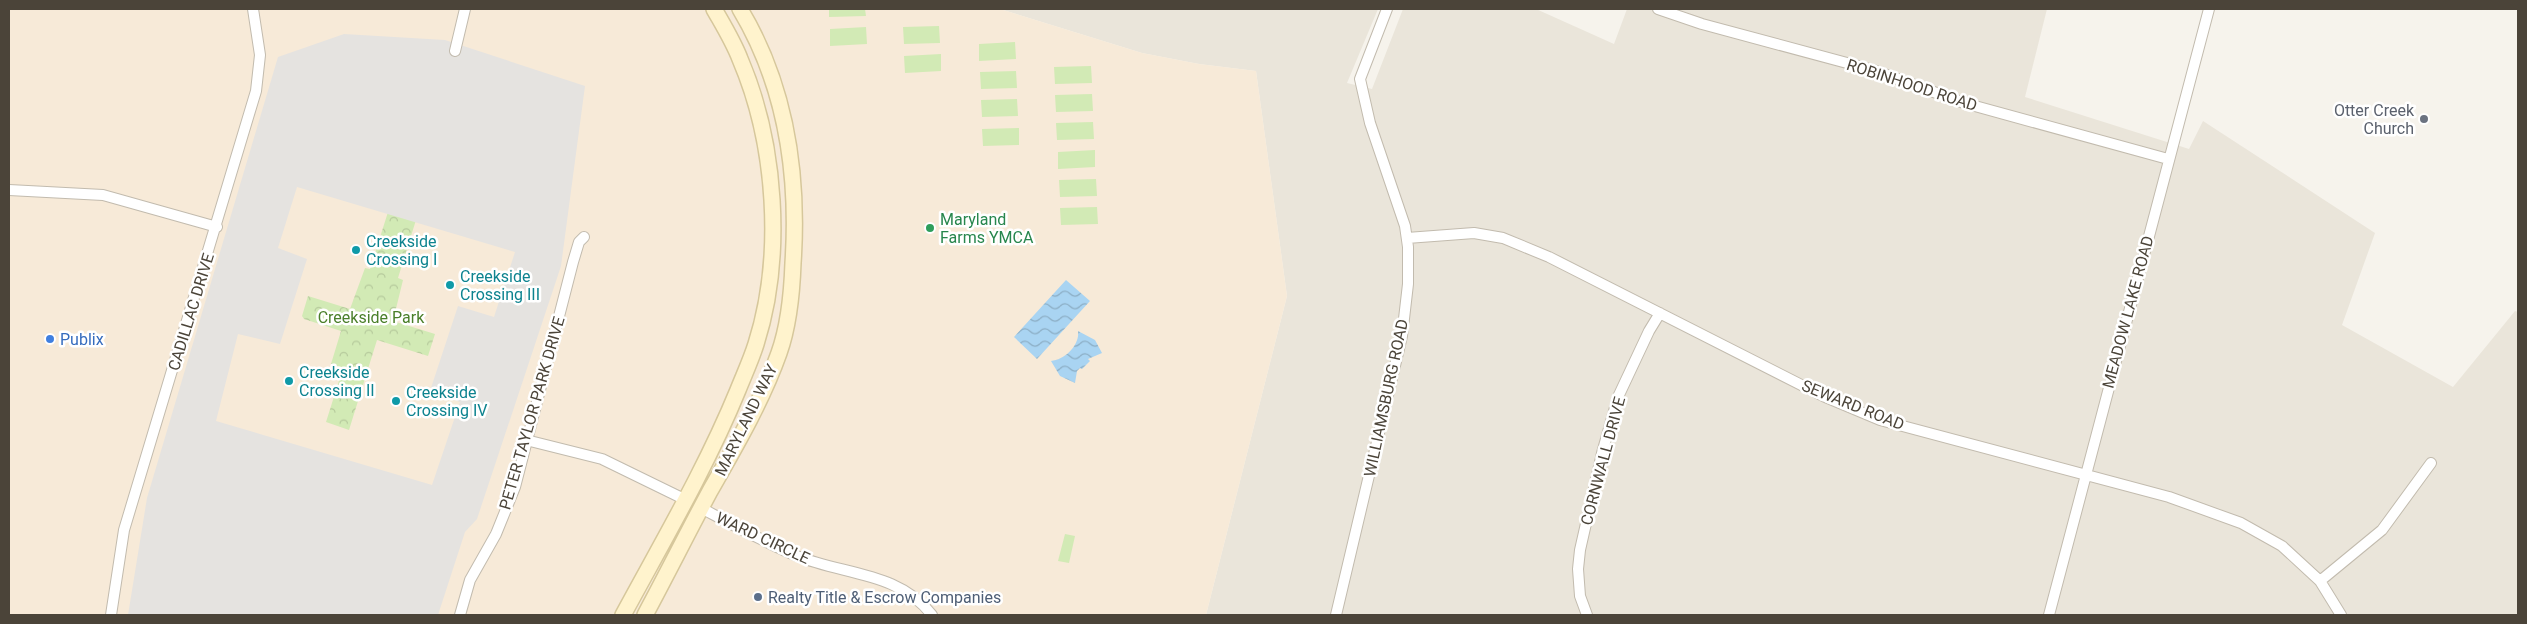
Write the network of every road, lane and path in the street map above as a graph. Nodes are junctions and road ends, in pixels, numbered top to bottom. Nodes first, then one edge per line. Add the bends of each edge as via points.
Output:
1 (253, 9) edge
2 (465, 9) edge
3 (714, 9) edge
4 (740, 9) edge
5 (1387, 9) edge
6 (1658, 9) edge
7 (2209, 9) edge
8 (753, 32) junction
9 (732, 42) junction
10 (455, 51) dead end
11 (786, 128) junction
12 (762, 133) junction
13 (2168, 159) junction
14 (9, 190) edge
15 (217, 227) junction
16 (584, 237) dead end
17 (1406, 238) junction
18 (1660, 313) junction
19 (756, 345) junction
20 (779, 352) junction
21 (526, 440) junction
22 (2431, 463) dead end
23 (2087, 476) junction
24 (686, 500) junction
25 (701, 508) junction
26 (2320, 581) junction
27 (111, 615) edge
28 (460, 615) edge
29 (623, 615) edge
30 (645, 615) edge
31 (932, 615) edge
32 (1336, 615) edge
33 (1587, 615) edge
34 (2050, 615) edge
35 (2341, 615) edge

1 - 15 street, CADILLAC DRIVE via 259,46 258,80
2 - 10 street
3 - 9 main road, MARYLAND WAY
4 - 8 main road, MARYLAND WAY
5 - 17 street, WILLIAMSBURG ROAD via 1360,79 1370,123 1393,187
6 - 13 street, ROBINHOOD ROAD via 1873,70 1964,103
7 - 13 street, MEADOW LAKE ROAD
8 - 9 main road
8 - 11 main road, MARYLAND WAY via 779,98
9 - 12 main road, MARYLAND WAY via 756,104
11 - 12 main road
11 - 20 main road, MARYLAND WAY via 794,176 795,234 791,292
12 - 19 main road, MARYLAND WAY via 768,161 773,233 766,305
13 - 23 street, MEADOW LAKE ROAD
14 - 15 street via 103,194
15 - 27 street, CADILLAC DRIVE via 124,530
16 - 21 street, PETER TAYLOR PARK DRIVE via 579,242 573,262
17 - 18 street, SEWARD ROAD via 1474,233 1503,238 1549,257
17 - 32 street, WILLIAMSBURG ROAD via 1408,284 1402,336
18 - 23 street, SEWARD ROAD via 1825,397 1880,420
18 - 33 street, CORNWALL DRIVE via 1618,397 1602,453 1578,570 1580,596
19 - 20 main road
19 - 24 main road, MARYLAND WAY via 726,419
20 - 25 main road, MARYLAND WAY via 744,432
21 - 24 street via 602,459
21 - 28 street, PETER TAYLOR PARK DRIVE via 515,487 496,534 470,580
22 - 26 street via 2382,530
23 - 26 street, SEWARD ROAD via 2169,496 2241,523 2282,546
23 - 34 street, MEADOW LAKE ROAD
24 - 25 main road
24 - 29 main road, MARYLAND WAY
25 - 30 main road, MARYLAND WAY
25 - 31 street, WARD CIRCLE via 799,557 889,582 918,600
26 - 35 street, SEWARD ROAD

